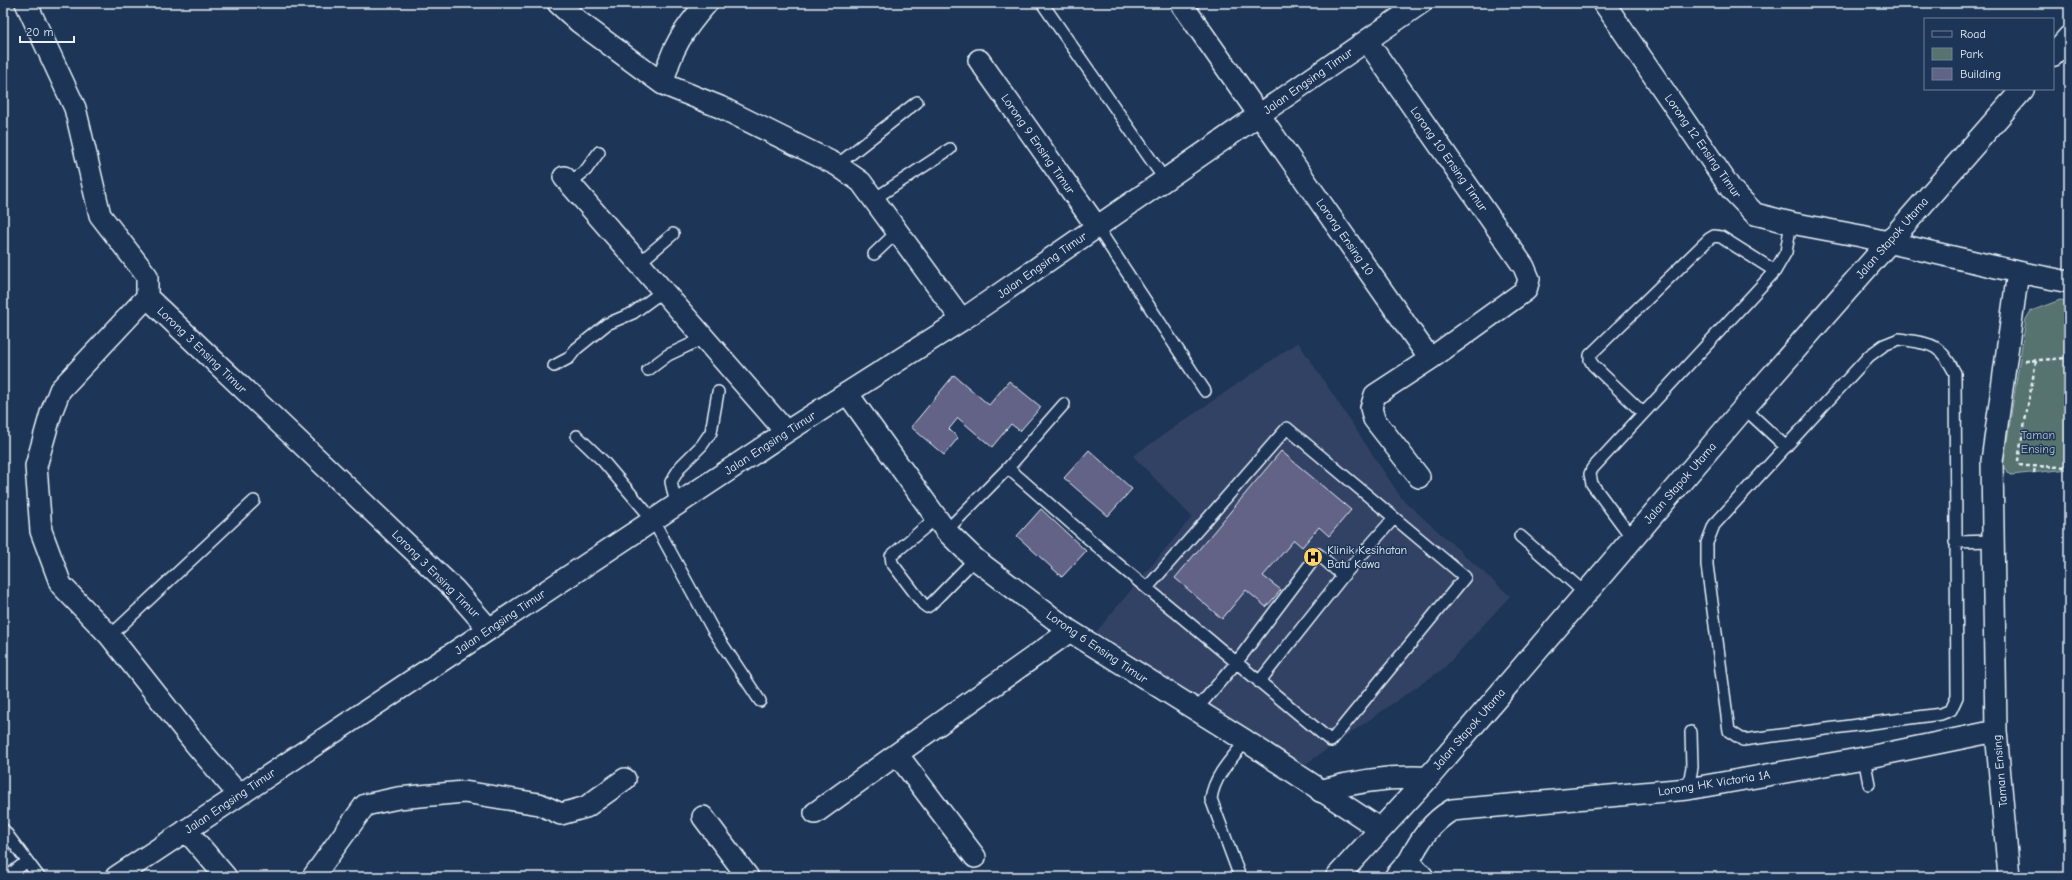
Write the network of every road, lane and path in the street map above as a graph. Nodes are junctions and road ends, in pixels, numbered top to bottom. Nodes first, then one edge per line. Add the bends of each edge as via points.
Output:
1 (26, 3) edge
2 (558, 3) edge
3 (707, 3) edge
4 (1042, 3) edge
5 (1181, 3) edge
6 (1422, 3) edge
7 (1604, 3) edge
8 (2069, 37) edge
9 (1367, 41) junction
10 (2054, 54) edge
11 (979, 60) dead end
12 (663, 84) junction
13 (2022, 90) edge
14 (917, 102) dead end
15 (1259, 115) junction
16 (950, 148) dead end
17 (599, 152) dead end
18 (837, 165) junction
19 (567, 180) joint
20 (1165, 180) junction
21 (874, 199) junction
22 (1791, 223) junction
23 (1097, 227) junction
24 (897, 232) junction
25 (673, 234) dead end
26 (1888, 242) junction
27 (874, 254) dead end
28 (639, 263) junction
29 (1775, 271) junction
30 (2018, 272) junction
31 (2069, 282) edge
32 (663, 291) junction
33 (147, 297) junction
34 (962, 320) junction
35 (704, 338) junction
36 (2069, 358) edge
37 (1430, 359) junction
38 (2020, 361) dead end
39 (2036, 361) dead end
40 (554, 366) dead end
41 (648, 370) dead end
42 (1204, 391) dead end
43 (718, 392) dead end
44 (847, 393) junction
45 (1064, 404) dead end
46 (1744, 408) junction
47 (1643, 413) junction
48 (786, 432) junction
49 (577, 436) dead end
50 (1786, 447) junction
51 (2035, 467) junction
52 (2069, 467) edge
53 (1008, 468) junction
54 (2034, 473) dead end
55 (1419, 477) dead end
56 (254, 500) dead end
57 (676, 504) junction
58 (1394, 518) junction
59 (653, 520) junction
60 (941, 524) junction
61 (1520, 536) dead end
62 (1632, 538) junction
63 (1993, 541) junction
64 (1955, 542) junction
65 (974, 559) junction
66 (1343, 576) junction
67 (1147, 588) junction
68 (1586, 594) junction
69 (489, 629) junction
70 (1070, 631) junction
71 (110, 636) junction
72 (1236, 663) junction
73 (1259, 682) junction
74 (760, 701) dead end
75 (1195, 711) junction
76 (1996, 731) junction
77 (1691, 732) dead end
78 (1246, 741) junction
79 (897, 754) junction
80 (1864, 758) junction
81 (1428, 778) junction
82 (626, 779) dead end
83 (1869, 784) dead end
84 (1688, 789) junction
85 (1321, 791) junction
86 (239, 795) junction
87 (815, 813) dead end
88 (703, 817) dead end
89 (3, 829) edge
90 (1380, 829) junction
91 (186, 830) junction
92 (975, 857) dead end
93 (28, 861) junction
94 (1410, 861) junction
95 (7, 877) edge
96 (39, 877) edge
97 (116, 877) edge
98 (226, 877) edge
99 (313, 877) edge
100 (748, 877) edge
101 (1240, 877) edge
102 (1336, 877) edge
103 (1395, 877) edge
104 (1423, 877) edge
105 (2009, 877) edge

1 - 33 street, Lorong 3 Ensing Timur via 75,108 100,216 147,276
2 - 12 street via 579,22
3 - 12 street via 678,40 667,63
4 - 20 lane
5 - 15 street, Lorong Ensing 10
6 - 9 street, Jalan Engsing Timur
7 - 22 street, Lorong 12 Ensing Timur via 1731,189 1755,214
8 - 10 main road
9 - 15 street, Jalan Engsing Timur
9 - 37 street, Lorong 10 Ensing Timur via 1524,268 1529,279 1526,290
11 - 23 street, Lorong 9 Ensing Timur
12 - 18 street via 720,107
13 - 26 main road, Jalan Stapok Utama
14 - 18 lane
15 - 20 street, Jalan Engsing Timur
15 - 37 street, Lorong Ensing 10
16 - 21 lane
17 - 19 lane via 586,170
18 - 21 street via 860,182
19 - 28 street
20 - 23 street, Jalan Engsing Timur
21 - 24 street
22 - 26 street, Lorong 12 Ensing Timur
22 - 29 lane via 1786,252
23 - 34 street, Jalan Engsing Timur
23 - 42 lane
24 - 27 lane
24 - 34 street
25 - 28 lane
26 - 30 street
26 - 46 main road, Jalan Stapok Utama
28 - 32 street
29 - 47 lane
29 - 47 lane via 1722,237 1714,236 1590,355 1593,365
30 - 31 street
30 - 63 street, Taman Ensing via 1992,461
32 - 35 street
32 - 40 lane via 633,313 607,324 576,349 569,358
33 - 69 street, Lorong 3 Ensing Timur via 454,589
33 - 71 street via 60,390 36,466 41,531 61,585
34 - 44 street, Jalan Engsing Timur
35 - 41 lane via 668,355
35 - 48 street
36 - 38 path
37 - 55 street via 1375,395 1371,408 1374,419
39 - 51 path via 2018,460 2020,465
43 - 57 lane via 711,432 670,482
44 - 48 street, Jalan Engsing Timur
44 - 60 street, Lorong 6 Ensing Timur
45 - 53 lane
46 - 50 lane
46 - 62 main road, Jalan Stapok Utama
47 - 62 lane via 1590,474 1592,484
48 - 57 street, Jalan Engsing Timur
49 - 59 lane via 603,461
50 - 64 lane via 1869,356 1884,345 1899,339 1931,344 1946,356 1955,373
50 - 64 lane via 1714,525 1707,543 1707,565 1729,731 1743,740 1941,714 1951,710 1957,697
51 - 52 path
51 - 54 path
53 - 60 lane
53 - 67 lane
56 - 71 lane
57 - 59 street, Jalan Engsing Timur
58 - 66 lane
58 - 67 lane via 1287,428
58 - 73 lane via 1465,577 1331,742
59 - 69 street, Jalan Engsing Timur
59 - 74 lane via 713,630
60 - 65 street, Lorong 6 Ensing Timur
60 - 65 lane via 892,556 892,563 923,604 927,607 930,605
61 - 68 lane
62 - 68 main road, Jalan Stapok Utama
63 - 64 lane
63 - 76 street, Taman Ensing
65 - 70 street, Lorong 6 Ensing Timur
66 - 72 lane via 1318,554
66 - 73 lane
67 - 72 lane
68 - 81 main road, Jalan Stapok Utama
69 - 86 street, Jalan Engsing Timur
70 - 75 street, Lorong 6 Ensing Timur
70 - 79 street
71 - 86 street
72 - 73 lane
72 - 75 lane
75 - 78 street, Lorong 6 Ensing Timur
76 - 80 street, Lorong HK Victoria 1A
76 - 105 street, Taman Ensing
77 - 84 lane via 1692,767
78 - 85 street, Lorong 6 Ensing Timur
78 - 101 lane via 1226,765 1212,790 1211,799
79 - 87 street
79 - 92 street
80 - 83 lane
80 - 84 street, Lorong HK Victoria 1A
81 - 85 main road via 1404,777 1347,783
81 - 90 main road, Jalan Stapok Utama
82 - 99 street via 586,807 562,814 539,804 464,792 398,798 366,805
84 - 94 street, Lorong HK Victoria 1A via 1452,810 1429,828 1418,842
85 - 90 street, Lorong 6 Ensing Timur
86 - 91 street, Jalan Engsing Timur
88 - 100 street
89 - 93 lane
90 - 102 main road, Jalan Stapok Utama
91 - 97 street, Jalan Engsing Timur
91 - 98 street
93 - 95 lane
93 - 96 lane
94 - 103 street
94 - 104 street

